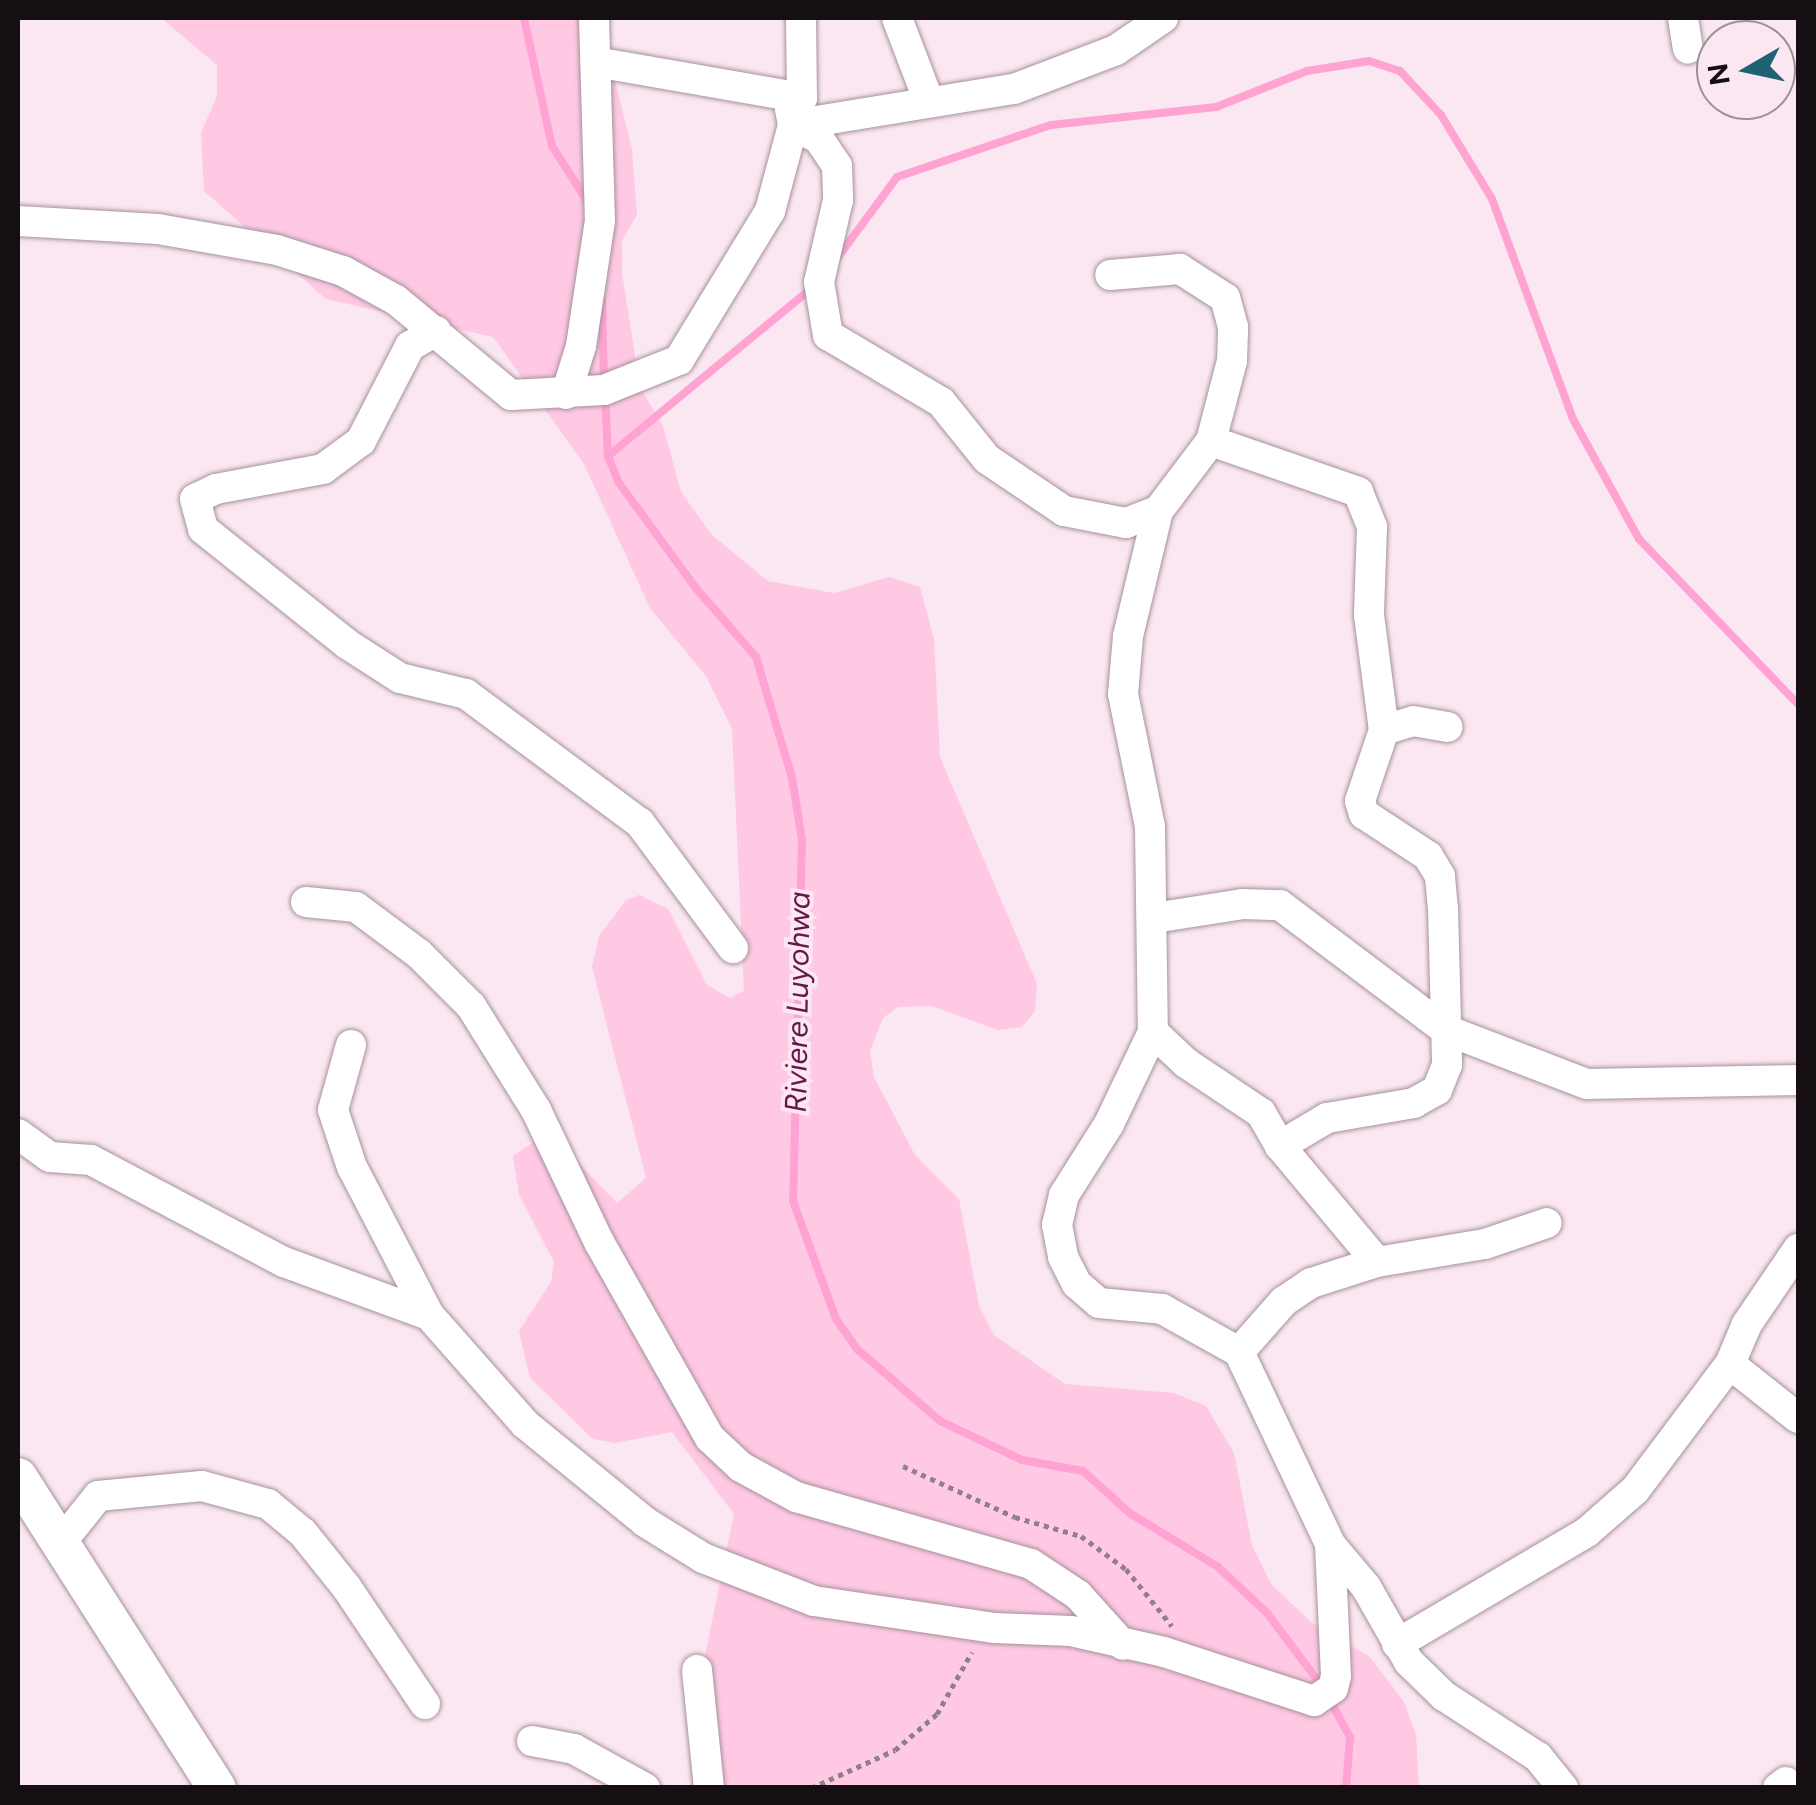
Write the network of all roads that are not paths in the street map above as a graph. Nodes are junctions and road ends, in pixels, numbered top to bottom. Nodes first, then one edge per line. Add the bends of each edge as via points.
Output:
1 (594, 18) edge
2 (800, 18) edge
3 (896, 18) edge
4 (1162, 18) edge
5 (1683, 18) edge
6 (1688, 49) dead end
7 (596, 62) junction
8 (928, 99) junction
9 (798, 112) junction
10 (18, 221) edge
11 (1110, 274) dead end
12 (436, 331) junction
13 (566, 394) junction
14 (1212, 440) junction
15 (1158, 510) junction
16 (1446, 727) dead end
17 (1384, 730) junction
18 (306, 902) dead end
19 (1154, 918) junction
20 (733, 948) dead end
21 (1446, 1030) junction
22 (1154, 1032) junction
23 (351, 1045) dead end
24 (1798, 1080) edge
25 (18, 1134) edge
26 (1280, 1146) junction
27 (1547, 1223) dead end
28 (1798, 1249) edge
29 (1376, 1262) junction
30 (429, 1314) junction
31 (1238, 1352) junction
32 (1730, 1364) junction
33 (1798, 1418) edge
34 (18, 1477) edge
35 (1330, 1544) junction
36 (58, 1546) junction
37 (1397, 1644) junction
38 (1123, 1645) junction
39 (697, 1670) dead end
40 (425, 1704) dead end
41 (532, 1740) dead end
42 (217, 1788) edge
43 (645, 1788) edge
44 (709, 1788) edge
45 (1563, 1788) edge

1 - 7 street
2 - 9 street
3 - 8 street
4 - 8 street via 1116,50 1014,89
5 - 6 street
7 - 9 street
7 - 13 street via 600,221 581,346
8 - 9 street
9 - 13 street via 770,211 679,360 604,390
9 - 15 street via 836,166 838,200 819,282 828,335 940,402 987,459 1064,511 1126,523
10 - 12 street via 158,229 276,250 343,271
11 - 14 street via 1180,269 1225,298 1232,360
12 - 13 street via 468,366 511,395
12 - 20 street via 410,346 360,441 323,469 195,499 202,529 238,564 360,652 400,678 466,694 640,823
14 - 15 street
14 - 17 street via 1358,492 1372,527 1369,615
15 - 19 street via 1128,636 1123,694 1150,827
16 - 17 street via 1413,721
17 - 21 street via 1360,801 1364,814 1428,856 1440,876
18 - 38 street via 356,907 471,1006 536,1110 599,1242 710,1438 741,1467 812,1502 1031,1564 1078,1594
19 - 21 street via 1280,905
19 - 22 street
21 - 24 street via 1587,1084
21 - 26 street via 1446,1064 1437,1090 1414,1103 1327,1118
22 - 26 street via 1201,1074 1262,1113
22 - 31 street via 1109,1124 1064,1194 1057,1225 1063,1257 1077,1284 1099,1303 1162,1308
23 - 30 street via 334,1110 352,1167
25 - 30 street via 50,1156 91,1160 284,1262
26 - 29 street
27 - 29 street via 1485,1244
28 - 32 street via 1747,1324
29 - 31 street via 1311,1283 1284,1301
30 - 38 street via 524,1424 645,1522 703,1558 814,1601 995,1628 1071,1631
31 - 35 street
32 - 33 street
32 - 37 street via 1673,1446 1587,1532
34 - 36 street
35 - 37 street via 1366,1587
35 - 38 street via 1323,1694
36 - 40 street via 98,1496 202,1486 268,1504 302,1533 366,1611
36 - 42 street
37 - 45 street via 1444,1696 1538,1757
39 - 44 street
41 - 43 street via 574,1750

